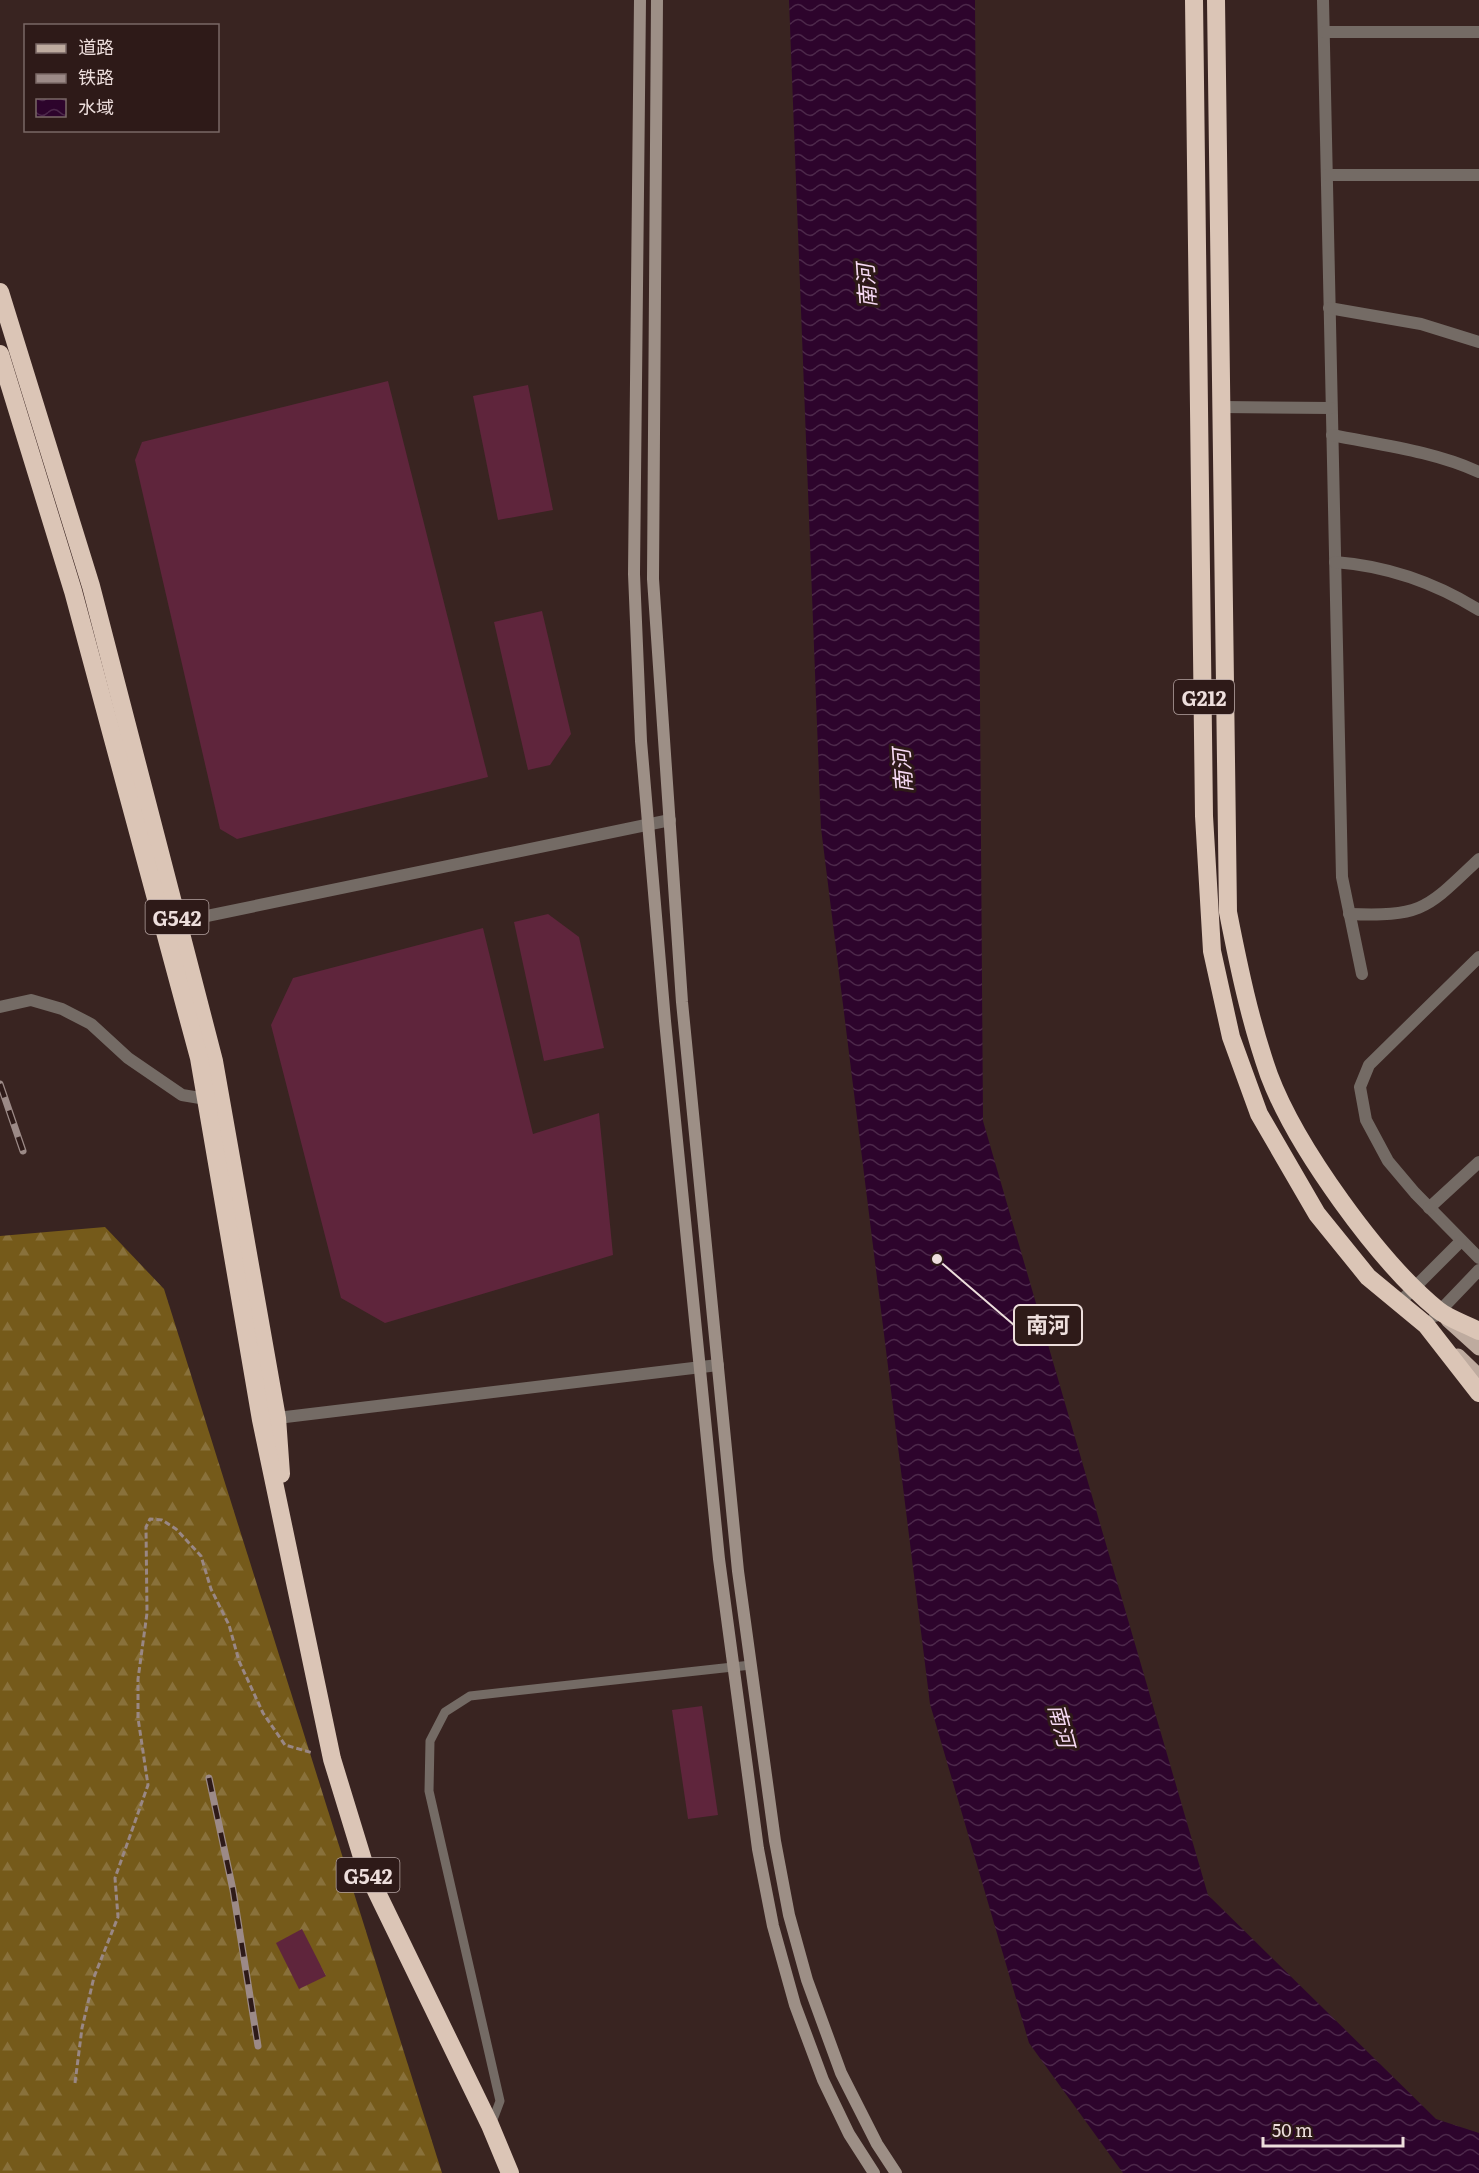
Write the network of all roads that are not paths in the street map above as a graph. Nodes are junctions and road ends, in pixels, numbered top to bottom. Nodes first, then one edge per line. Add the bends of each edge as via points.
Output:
1 (640, 0) edge
2 (657, 0) edge
3 (1194, 0) edge
4 (1216, 0) edge
5 (1323, 0) edge
6 (1324, 32) junction
7 (1479, 32) edge
8 (1327, 175) junction
9 (1479, 175) edge
10 (0, 292) edge
11 (1329, 308) junction
12 (1479, 342) edge
13 (0, 354) edge
14 (1222, 407) junction
15 (1332, 408) junction
16 (1332, 435) junction
17 (1479, 472) edge
18 (1335, 562) junction
19 (1479, 610) edge
20 (670, 820) junction
21 (649, 824) junction
22 (1479, 859) edge
23 (1349, 914) junction
24 (170, 924) junction
25 (1479, 957) edge
26 (1362, 974) dead end
27 (0, 1007) edge
28 (206, 1099) junction
29 (1479, 1162) edge
30 (1429, 1208) junction
31 (1461, 1241) junction
32 (1479, 1258) edge
33 (1479, 1270) edge
34 (1415, 1287) junction
35 (1398, 1305) junction
36 (1440, 1311) junction
37 (1426, 1325) junction
38 (1479, 1331) edge
39 (1479, 1348) edge
40 (718, 1365) junction
41 (700, 1367) junction
42 (1479, 1376) edge
43 (1479, 1393) edge
44 (269, 1419) junction
45 (751, 1665) junction
46 (734, 1669) junction
47 (490, 2125) junction
48 (510, 2173) edge
49 (874, 2173) edge
50 (896, 2173) edge

1 - 21 street via 634,574 641,741
2 - 20 street via 653,579
3 - 35 highway, G212 via 1204,816 1212,951 1231,1037 1259,1114 1317,1214 1368,1276
4 - 14 highway, G212
5 - 6 street
6 - 7 street
6 - 8 street
8 - 9 street
8 - 11 street
10 - 24 highway, G542 via 91,586
11 - 12 street via 1421,324
11 - 15 street
13 - 24 highway, G542
14 - 15 street
14 - 34 highway, G212 via 1228,912 1245,1003 1270,1078 1308,1151 1382,1254
15 - 16 street
16 - 17 street via 1412,451
16 - 18 street
18 - 19 street via 1401,573 1450,592
18 - 23 street via 1342,877
20 - 21 street
20 - 40 street via 682,1002
21 - 24 street
21 - 41 street
22 - 23 street via 1434,902 1407,914
23 - 26 street
24 - 28 highway, G542
24 - 44 highway, G542 via 214,1061
25 - 30 street via 1369,1065 1359,1087 1366,1120 1388,1161
27 - 28 street via 31,1000 62,1009 91,1024 128,1058 182,1095
28 - 44 highway, G542
29 - 30 street
30 - 31 street
31 - 32 street
31 - 34 street
33 - 36 street
34 - 35 street
34 - 36 highway, G212
35 - 37 highway, G212
36 - 37 street
36 - 38 highway
36 - 39 main road
37 - 42 main road
37 - 43 highway
40 - 41 street
40 - 45 street
41 - 44 street
41 - 46 street
44 - 47 highway, G542 via 288,1556 332,1759 366,1870
45 - 46 lane
45 - 50 street via 775,1841 807,1980 841,2073
46 - 47 lane via 470,1696 445,1712 430,1741 429,1791 500,2101
46 - 49 street via 758,1849 773,1926 795,2005 823,2080 849,2134
47 - 48 highway, G542

